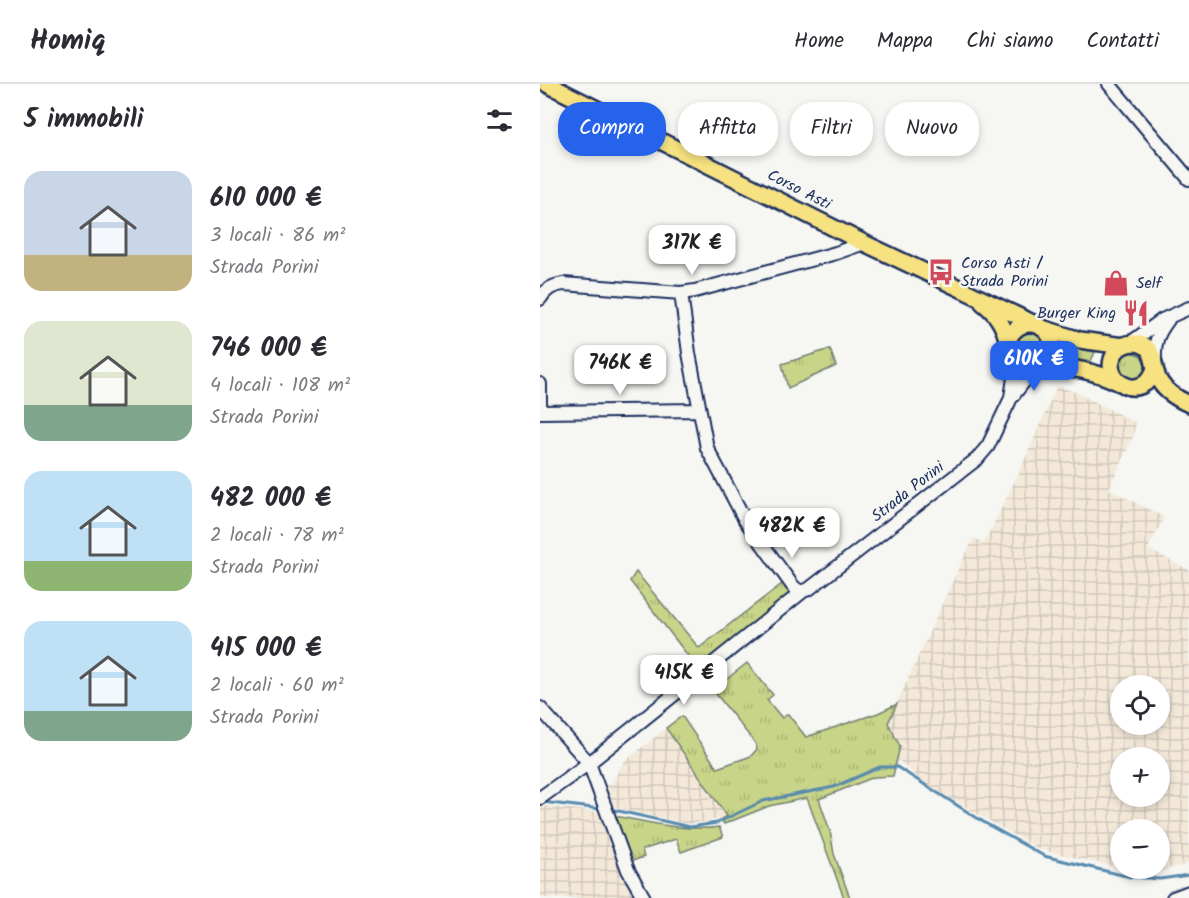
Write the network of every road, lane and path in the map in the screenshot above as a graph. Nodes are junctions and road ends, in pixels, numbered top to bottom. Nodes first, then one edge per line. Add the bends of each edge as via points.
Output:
1 (548, 84) edge
2 (1108, 84) edge
3 (1189, 179) edge
4 (864, 243) junction
5 (681, 293) junction
6 (971, 295) junction
7 (540, 299) edge
8 (1189, 308) edge
9 (1172, 316) junction
10 (1039, 326) junction
11 (1127, 345) junction
12 (1010, 351) junction
13 (1155, 364) junction
14 (1037, 367) junction
15 (540, 384) edge
16 (1127, 385) junction
17 (1011, 398) junction
18 (1185, 402) edge
19 (540, 407) edge
20 (699, 410) junction
21 (540, 412) edge
22 (802, 591) junction
23 (540, 708) edge
24 (589, 764) junction
25 (543, 796) edge
26 (1189, 892) edge
27 (644, 898) edge
28 (1173, 898) edge

1 - 4 main road, Corso Asti
2 - 3 street
4 - 5 street
4 - 6 main road, Corso Asti
5 - 7 street via 563,284 554,285
5 - 20 street
6 - 10 main road, Corso Asti
6 - 12 main road, Corso Asti via 996,315 1006,331
8 - 9 street
9 - 11 street
9 - 13 street via 1157,336
10 - 11 main road, Corso Asti via 1080,340
10 - 12 main road via 1020,326 1014,330
10 - 14 main road via 1051,338 1052,351
11 - 13 main road via 1143,345
11 - 16 main road via 1113,356 1111,363 1112,371
12 - 14 main road via 1022,366
12 - 17 street, Strada Porini via 1015,372
13 - 16 main road via 1148,382
13 - 18 main road via 1166,390
14 - 16 main road via 1088,370
14 - 17 street, Strada Porini
15 - 19 street
16 - 18 main road
17 - 22 street, Strada Porini via 988,446 977,459
20 - 21 street
20 - 22 street via 708,448 744,520 796,590
22 - 24 street, Strada Porini
23 - 24 street
24 - 25 street, Strada Porini
24 - 27 street via 628,870
26 - 28 street

